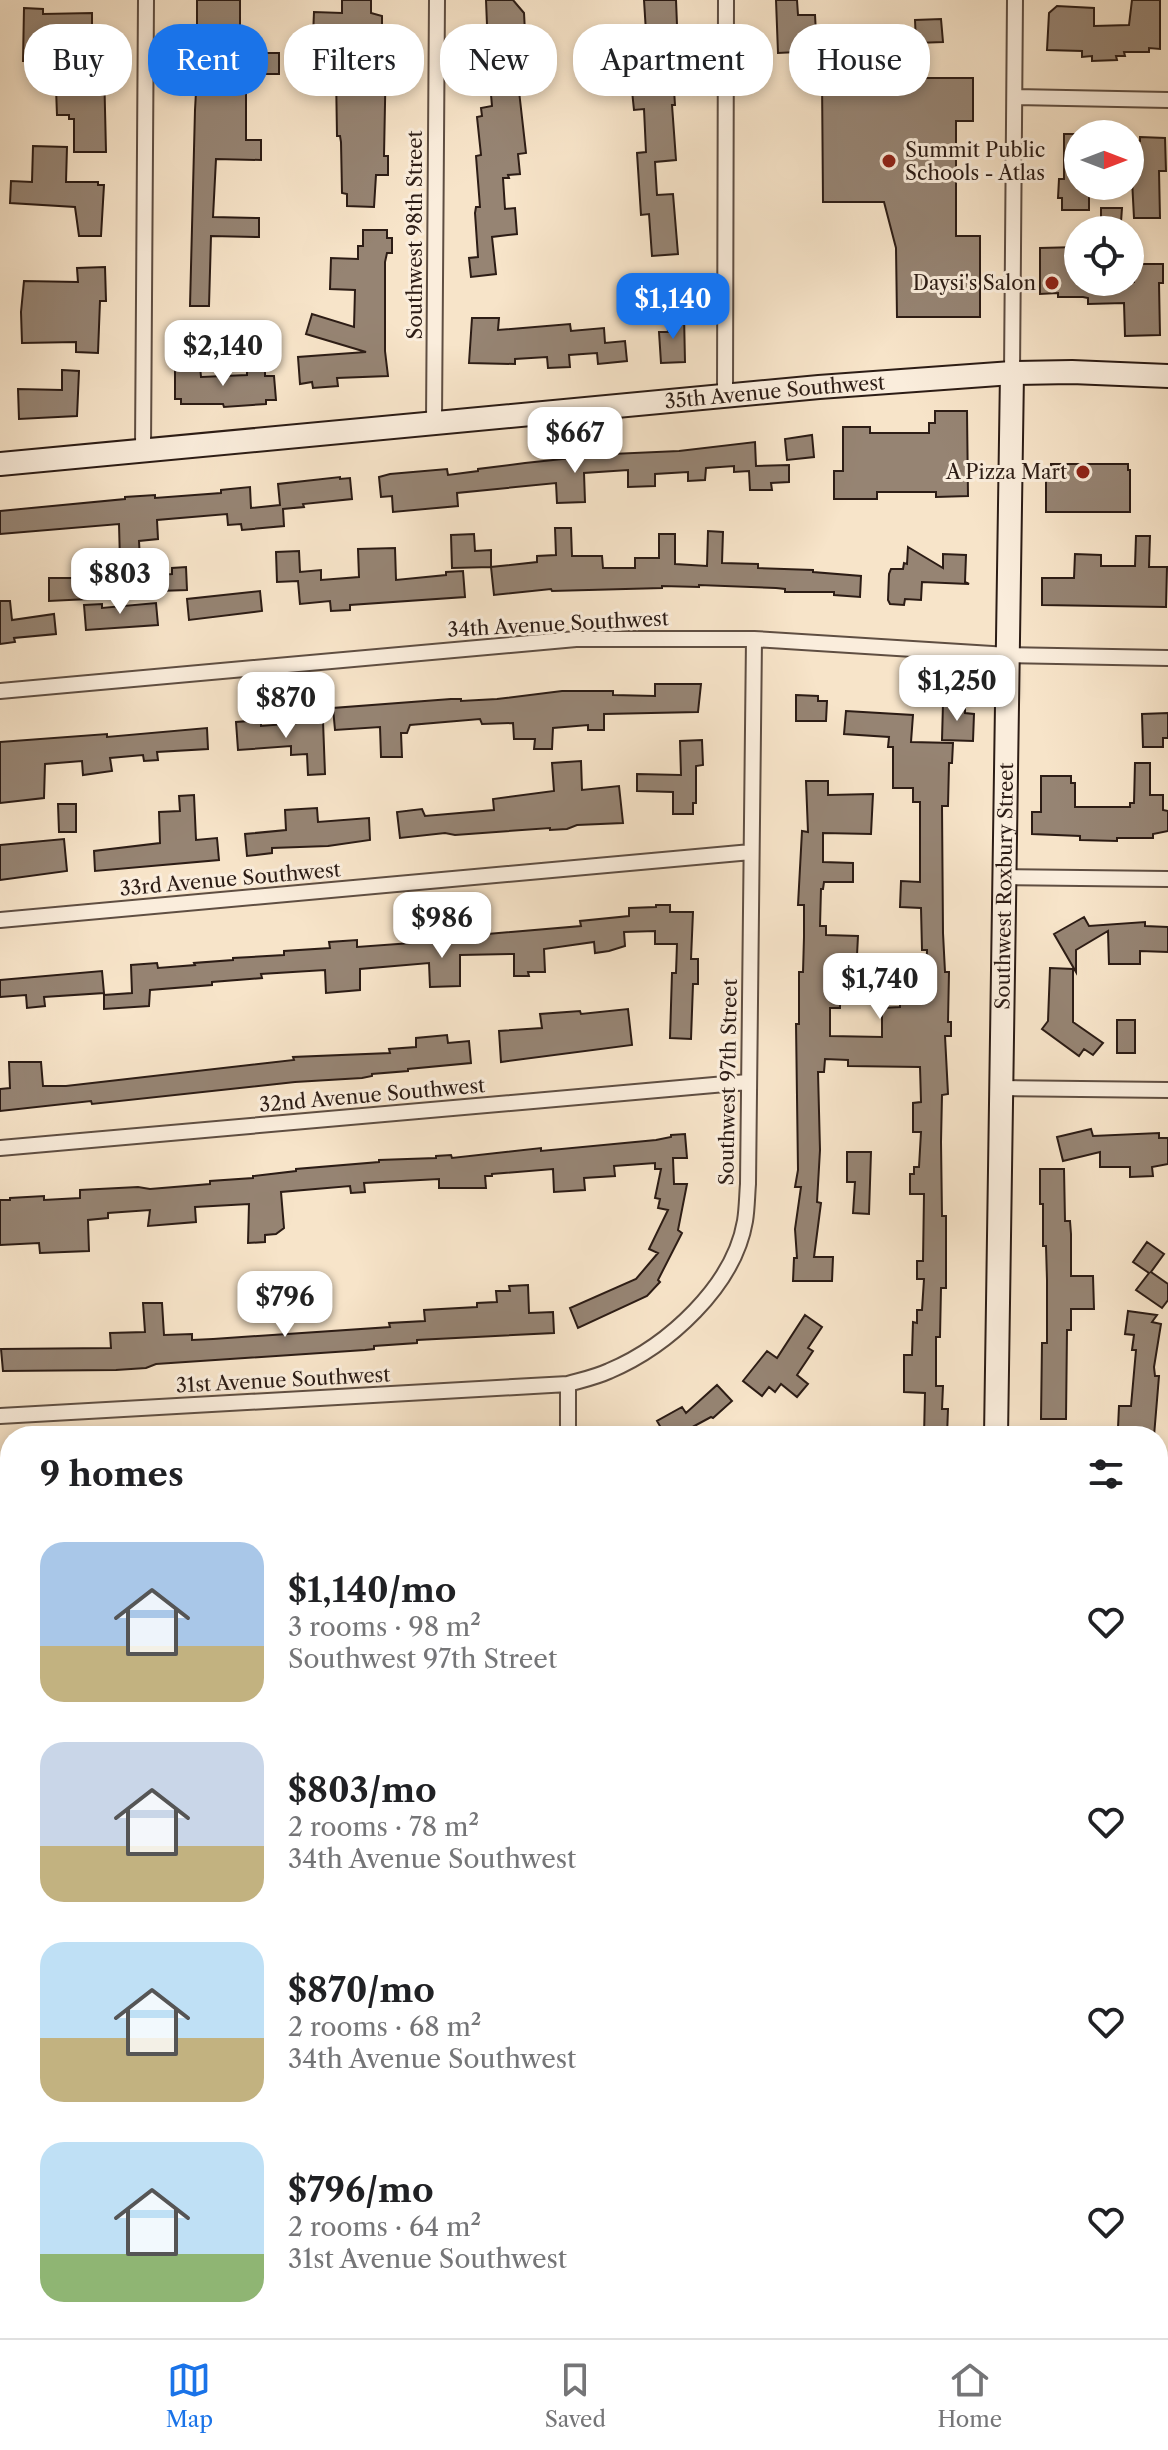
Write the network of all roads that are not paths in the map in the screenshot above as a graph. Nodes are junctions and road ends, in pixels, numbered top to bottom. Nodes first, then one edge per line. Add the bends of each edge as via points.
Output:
1 (146, 0) edge
2 (437, 0) edge
3 (726, 0) edge
4 (1015, 0) edge
5 (1015, 97) junction
6 (1168, 100) edge
7 (1012, 373) junction
8 (1168, 376) edge
9 (725, 394) junction
10 (434, 421) junction
11 (143, 449) junction
12 (0, 464) edge
13 (754, 639) junction
14 (1008, 655) junction
15 (1168, 658) edge
16 (0, 691) edge
17 (751, 852) junction
18 (1005, 877) junction
19 (1168, 879) edge
20 (0, 920) edge
21 (748, 1082) junction
22 (1002, 1088) junction
23 (1168, 1090) edge
24 (0, 1148) edge
25 (568, 1384) junction
26 (0, 1416) edge
27 (568, 1426) edge
28 (996, 1426) edge

1 - 11 street
2 - 10 street, Southwest 98th Street
3 - 9 street
4 - 5 street, Southwest Roxbury Street
5 - 6 street
5 - 7 street, Southwest Roxbury Street
7 - 8 main road, 35th Avenue Southwest
7 - 9 main road, 35th Avenue Southwest
7 - 14 main road, Southwest Roxbury Street
9 - 10 main road, 35th Avenue Southwest
10 - 11 main road, 35th Avenue Southwest
11 - 12 main road, 35th Avenue Southwest
13 - 14 street, 34th Avenue Southwest
13 - 16 street, 34th Avenue Southwest via 576,639
13 - 17 street, Southwest 97th Street
14 - 15 street, 34th Avenue Southwest
14 - 18 main road, Southwest Roxbury Street
17 - 20 street, 33rd Avenue Southwest
17 - 21 street, Southwest 97th Street
18 - 19 street
18 - 22 main road, Southwest Roxbury Street
21 - 24 street, 32nd Avenue Southwest
21 - 25 street, Southwest 97th Street via 745,1223 730,1261 710,1294 680,1326 610,1371
22 - 23 street
22 - 28 main road, Southwest Roxbury Street
25 - 26 street, 31st Avenue Southwest
25 - 27 street

